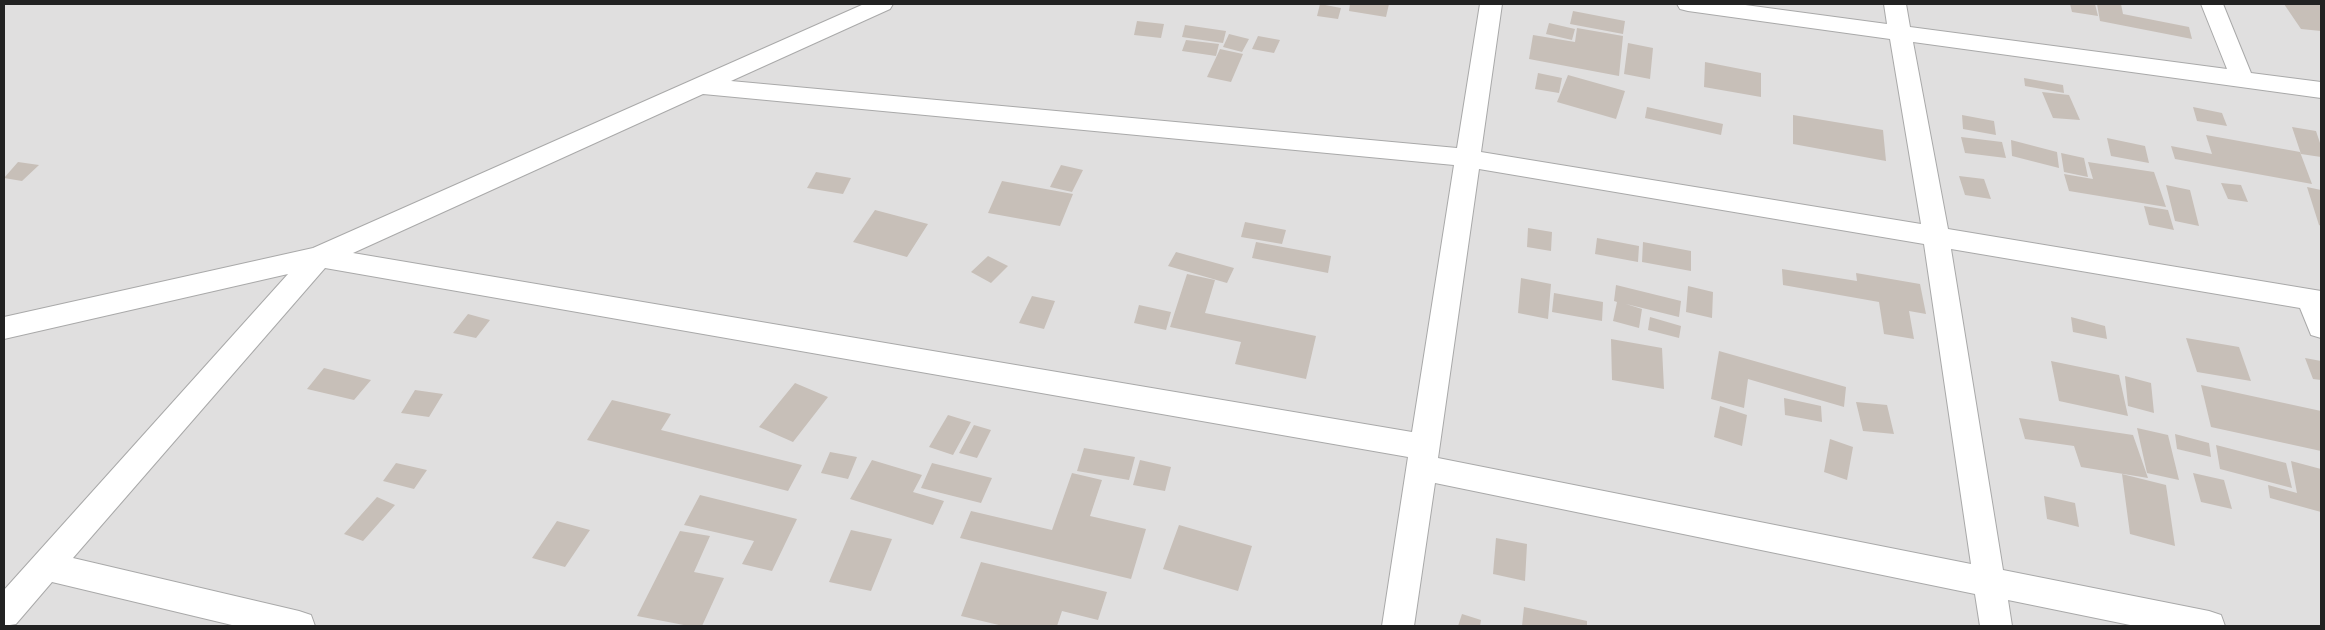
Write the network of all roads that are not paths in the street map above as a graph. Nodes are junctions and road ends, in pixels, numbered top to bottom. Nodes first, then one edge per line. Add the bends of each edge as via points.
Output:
1 (882, 4) edge
2 (1491, 4) edge
3 (1688, 4) edge
4 (1895, 4) edge
5 (2212, 4) edge
6 (1900, 33) junction
7 (2242, 79) junction
8 (701, 86) junction
9 (2321, 90) edge
10 (1468, 158) junction
11 (1936, 236) junction
12 (319, 257) junction
13 (2316, 300) edge
14 (2321, 326) edge
15 (4, 328) edge
16 (1423, 457) junction
17 (45, 566) junction
18 (1989, 582) junction
19 (4, 613) edge
20 (299, 626) edge
21 (1398, 626) edge
22 (1996, 626) edge
23 (2208, 626) edge

1 - 8 street
2 - 10 street
3 - 6 street
4 - 6 street
5 - 7 street
6 - 7 street
6 - 11 street
7 - 9 street
8 - 10 street
8 - 12 street
10 - 11 street
10 - 16 street
11 - 13 street
11 - 18 street
12 - 15 street
12 - 16 street
12 - 17 street
13 - 14 street
16 - 18 street
16 - 21 street
17 - 19 street
17 - 20 street
18 - 22 street
18 - 23 street

